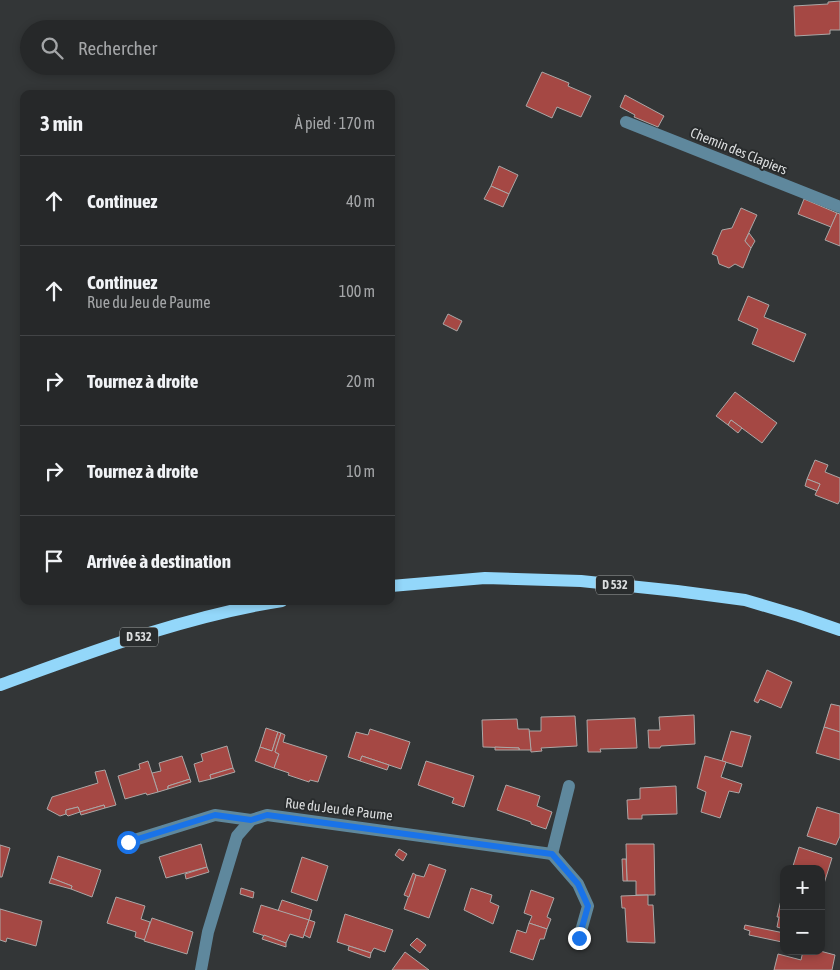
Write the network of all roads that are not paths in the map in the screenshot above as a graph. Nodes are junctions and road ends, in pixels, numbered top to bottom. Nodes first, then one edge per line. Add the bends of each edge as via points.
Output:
1 (626, 122) dead end
2 (840, 207) edge
3 (395, 586) edge
4 (260, 605) edge
5 (838, 630) edge
6 (0, 685) edge
7 (569, 786) dead end
8 (251, 820) junction
9 (128, 842) dead end
10 (552, 854) junction
11 (579, 938) dead end
12 (201, 970) edge

1 - 2 street, Chemin des Clapiers
3 - 5 main road, D 532 via 486,578 581,581 745,600
4 - 6 main road, D 532 via 170,627
7 - 10 street
8 - 9 street, Rue du Jeu de Paume via 215,815
8 - 10 street, Rue du Jeu de Paume via 267,815
8 - 12 street via 237,836 208,932
10 - 11 street via 578,884 588,906

